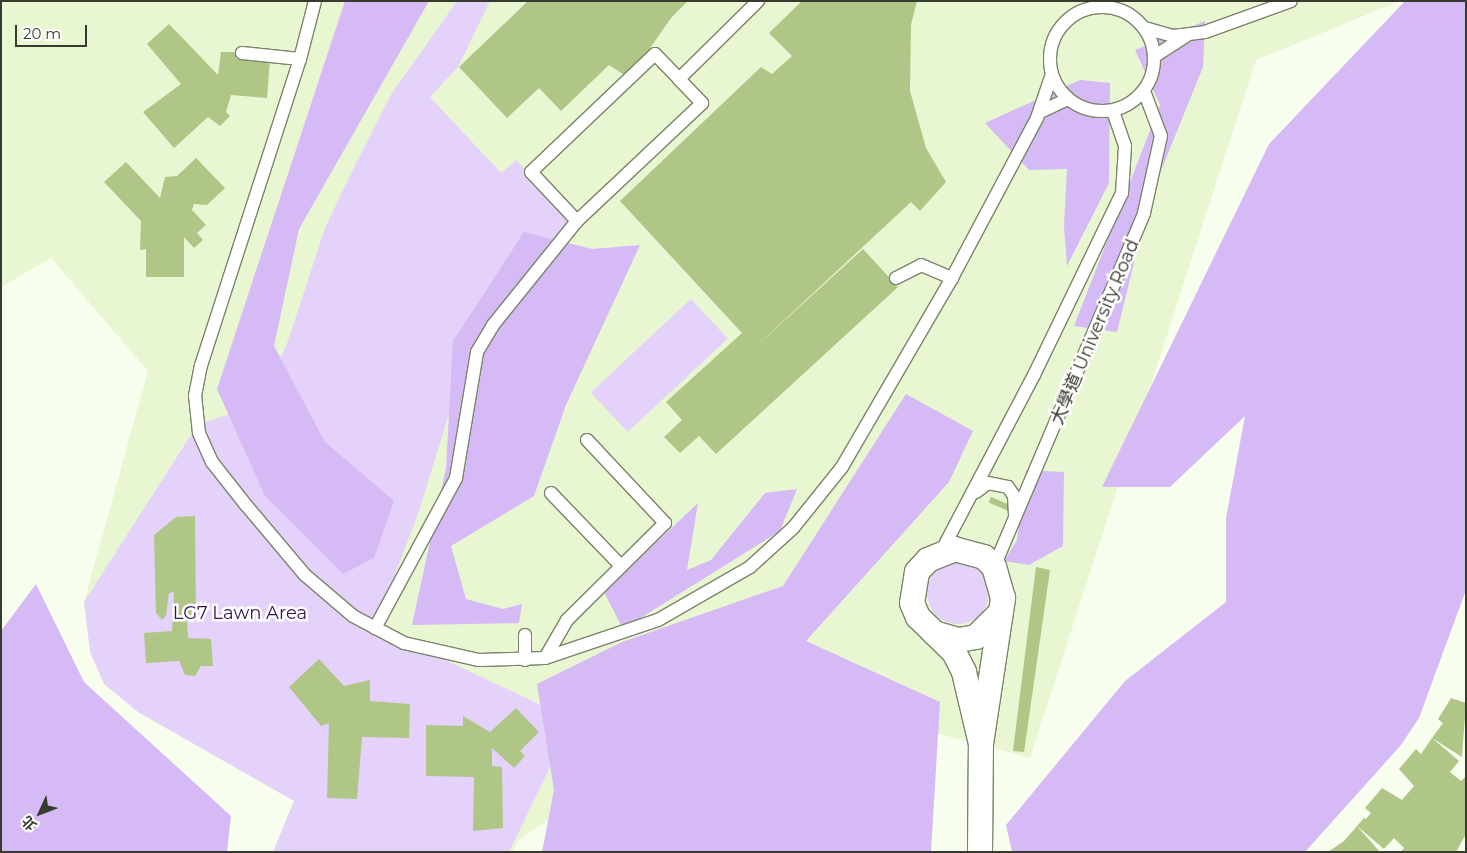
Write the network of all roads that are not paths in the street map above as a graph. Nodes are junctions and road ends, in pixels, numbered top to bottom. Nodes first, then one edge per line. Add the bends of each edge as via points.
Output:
1 (315, 1) edge
2 (758, 1) edge
3 (1291, 1) edge
4 (1145, 28) junction
5 (1188, 34) junction
6 (242, 53) dead end
7 (1155, 56) junction
8 (300, 60) junction
9 (1052, 74) junction
10 (679, 79) junction
11 (1144, 91) junction
12 (1068, 98) junction
13 (1113, 111) junction
14 (1040, 112) junction
15 (577, 221) junction
16 (896, 278) dead end
17 (952, 278) junction
18 (587, 440) dead end
19 (551, 493) dead end
20 (974, 494) junction
21 (1016, 518) junction
22 (941, 552) junction
23 (622, 566) junction
24 (994, 567) junction
25 (999, 614) junction
26 (375, 628) junction
27 (928, 630) junction
28 (525, 635) dead end
29 (545, 658) junction
30 (525, 660) junction
31 (981, 744) junction
32 (980, 852) edge

1 - 8 lane
2 - 10 lane
3 - 5 lane
4 - 5 lane
4 - 7 lane
4 - 9 lane via 1115,8 1079,12 1054,38
5 - 7 lane
6 - 8 lane
7 - 11 lane
8 - 26 lane via 201,365 196,413 203,447 246,505 305,575 353,616
9 - 12 lane
9 - 14 lane
10 - 15 lane via 702,103
10 - 15 lane via 656,54 531,172
11 - 13 lane
11 - 21 lane, 大學道 University Road via 1162,136 1144,213
12 - 13 lane via 1082,108
12 - 14 lane
13 - 20 lane, 大學道 University Road via 1125,146 1122,193
14 - 17 lane
15 - 26 lane via 493,325 477,352 456,478
16 - 17 lane via 921,265
17 - 29 lane via 842,467 793,528 750,566 658,620
18 - 23 lane via 665,523
19 - 23 lane
20 - 21 lane via 988,483 1008,486 1014,496
20 - 22 lane, 大學道 University Road
21 - 24 lane, 大學道 University Road
22 - 24 street via 970,550
22 - 27 street, 大學道 University Road via 917,572 912,587 915,610
23 - 29 lane via 568,620
24 - 25 street, 大學道 University Road via 1002,590
25 - 27 street via 976,637 959,640
25 - 31 street, 大學道 University Road via 990,708
26 - 30 lane via 442,654
27 - 31 street, 大學道 University Road via 954,652 964,672
28 - 30 lane
29 - 30 lane
31 - 32 street, 大學道 University Road

